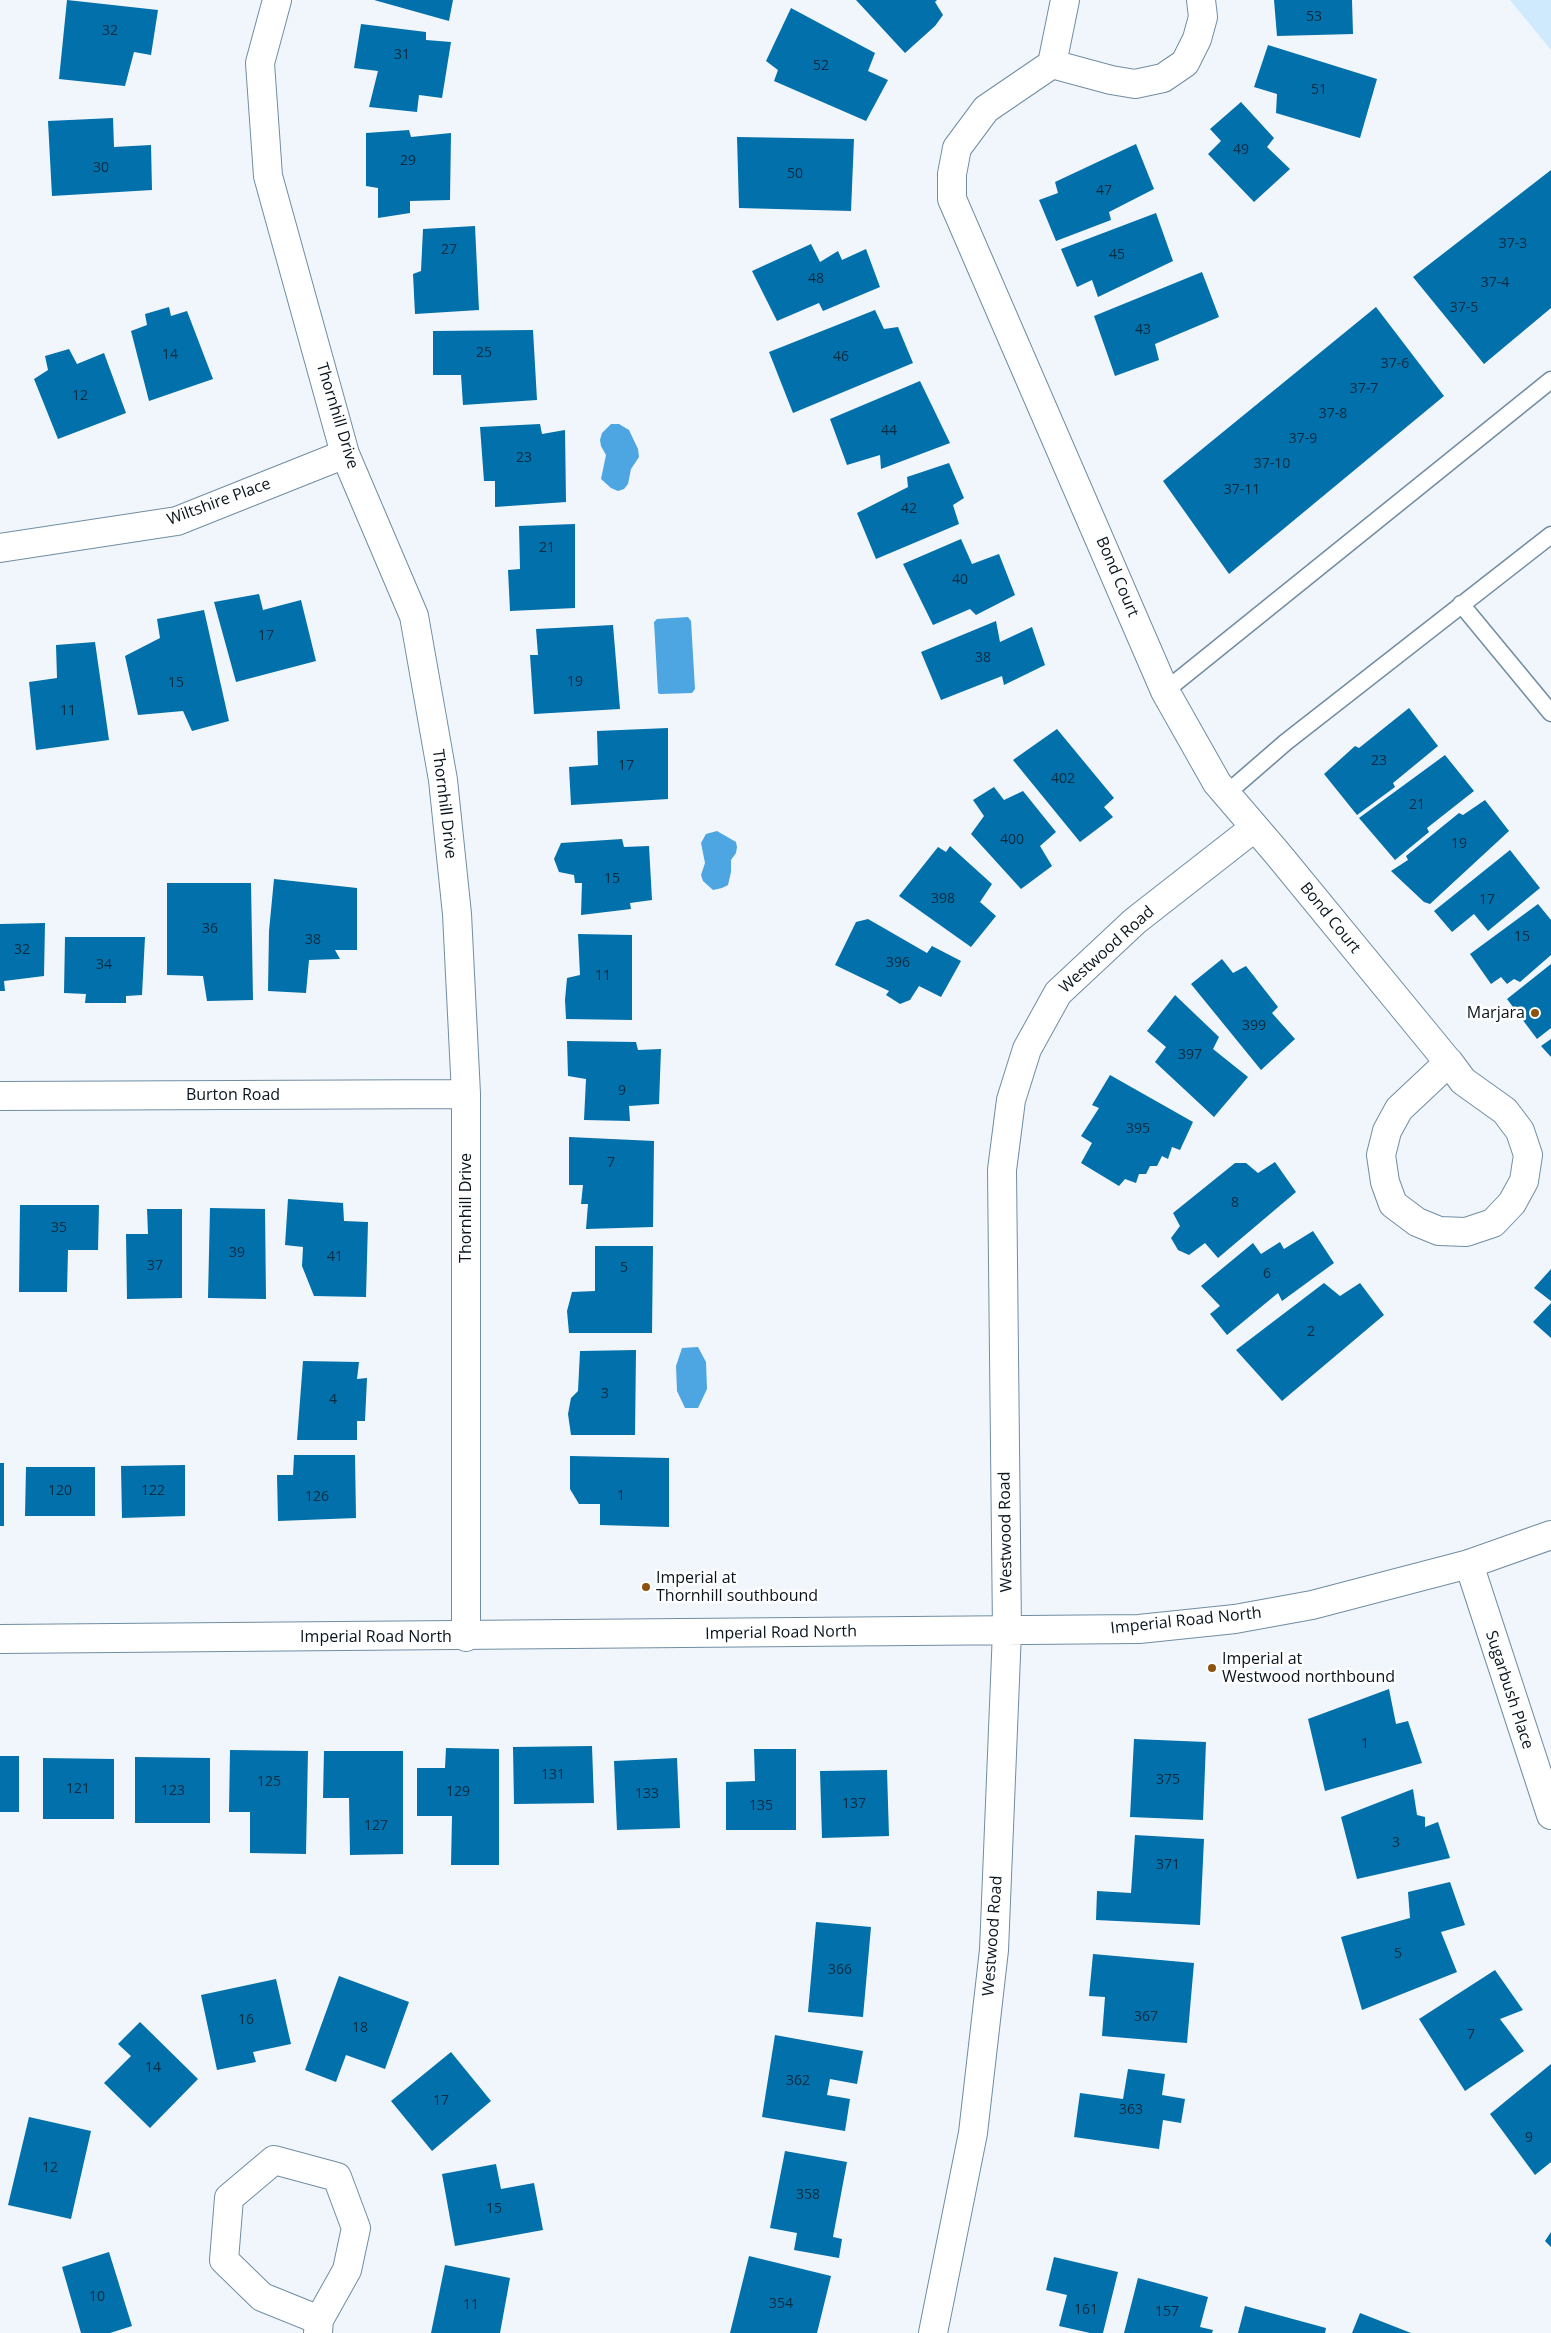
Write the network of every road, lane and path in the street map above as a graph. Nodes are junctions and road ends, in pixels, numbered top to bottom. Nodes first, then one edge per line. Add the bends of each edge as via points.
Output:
1 (277, 0) edge
2 (1065, 0) edge
3 (1201, 0) edge
4 (1052, 64) junction
5 (1551, 380) edge
6 (345, 454) junction
7 (1551, 535) edge
8 (0, 548) edge
9 (1461, 604) junction
10 (1165, 690) junction
11 (1551, 713) edge
12 (1226, 794) junction
13 (1254, 828) junction
14 (1449, 1062) junction
15 (466, 1094) junction
16 (0, 1096) edge
17 (1551, 1535) edge
18 (1468, 1564) junction
19 (1007, 1631) junction
20 (466, 1636) junction
21 (0, 1639) edge
22 (1551, 1816) edge
23 (318, 2326) edge
24 (933, 2333) edge

1 - 6 street, Thornhill Drive via 260,63 268,176
2 - 4 street
3 - 4 street via 1203,17 1197,39 1185,63 1163,78 1135,84
4 - 10 street, Bond Court via 986,109 968,132 957,148 952,198
5 - 10 lane
6 - 8 street, Wiltshire Place via 177,521
6 - 15 street, Thornhill Drive via 414,616 443,780 457,914
7 - 9 lane
9 - 11 lane
9 - 12 lane via 1286,742
10 - 12 street, Bond Court
12 - 13 street, Bond Court
13 - 14 street, Bond Court
13 - 19 street, Westwood Road via 1135,921 1058,993 1027,1049 1011,1100 1002,1170
14 - 14 street, Bond Court via 1399,1109 1387,1131 1381,1155 1385,1182 1393,1204 1417,1222 1440,1231 1466,1232 1493,1223 1512,1202 1524,1182 1528,1155 1520,1131 1504,1111 1463,1081
15 - 16 street, Burton Road
15 - 20 street, Thornhill Drive
17 - 18 street, Imperial Road North
18 - 19 street, Imperial Road North via 1312,1605 1235,1619 1139,1629
18 - 22 street, Sugarbush Place
19 - 20 street, Imperial Road North
19 - 24 street, Westwood Road via 994,1950 973,2133
20 - 21 street, Imperial Road North
23 - 23 street via 348,2270 356,2228 337,2177 274,2160 229,2198 224,2260 262,2297

